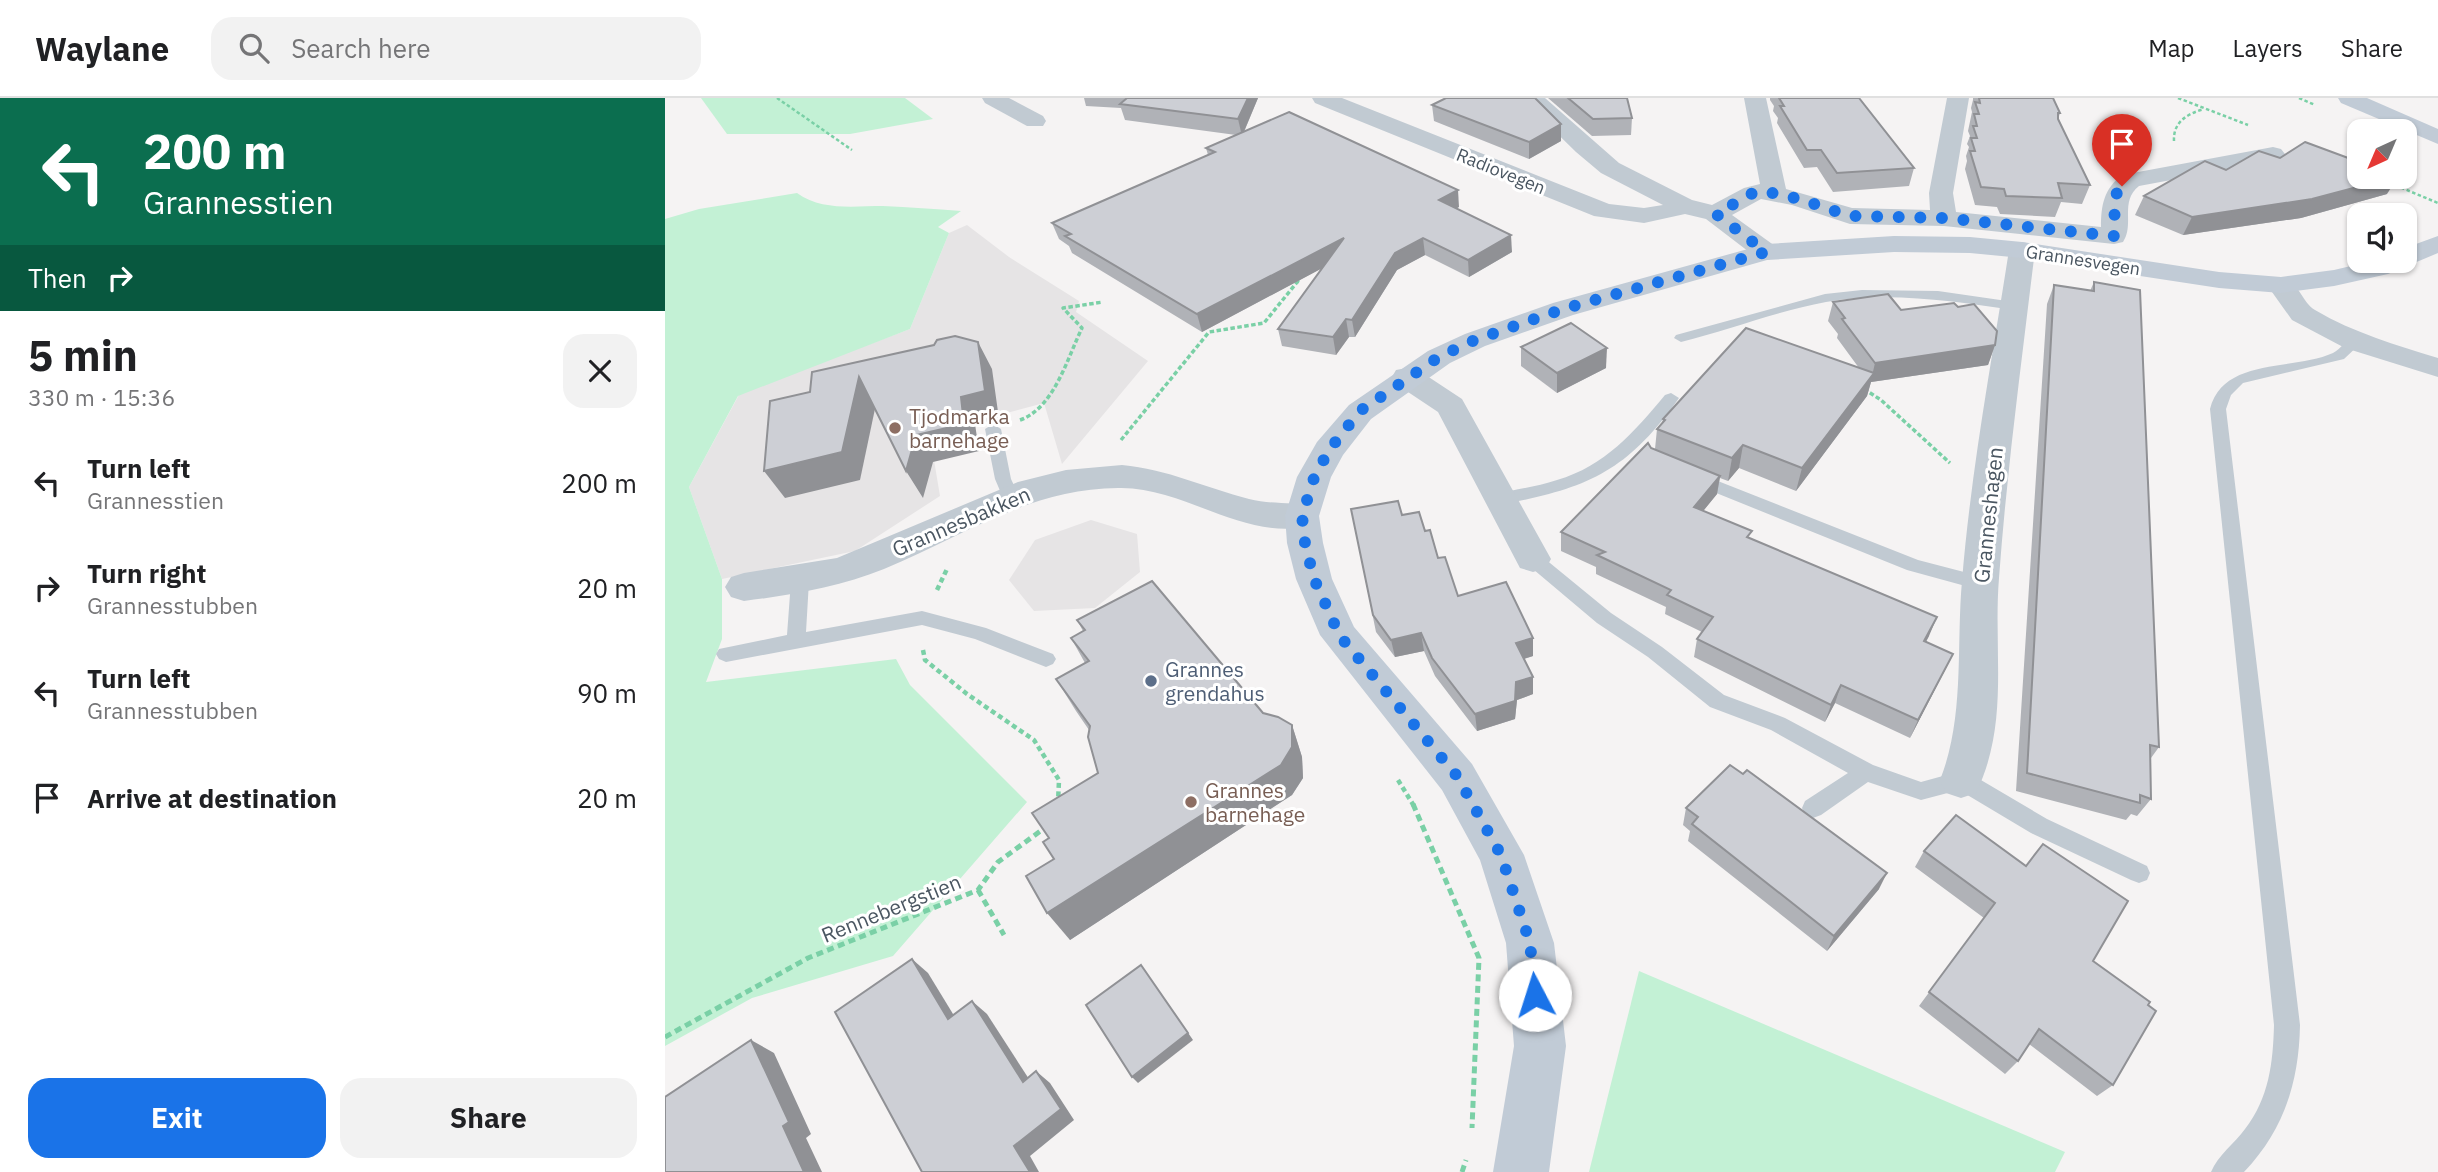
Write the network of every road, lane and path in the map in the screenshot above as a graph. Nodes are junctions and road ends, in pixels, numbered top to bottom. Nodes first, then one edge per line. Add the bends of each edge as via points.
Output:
1 (777, 98) edge
2 (993, 98) edge
3 (1323, 98) edge
4 (1532, 98) edge
5 (1755, 98) edge
6 (1958, 98) edge
7 (2349, 98) edge
8 (2380, 98) edge
9 (1035, 121) dead end
10 (2438, 122) edge
11 (2438, 137) edge
12 (852, 150) dead end
13 (2273, 154) edge
14 (2404, 189) edge
15 (1775, 192) junction
16 (2438, 203) edge
17 (1683, 205) junction
18 (1716, 214) junction
19 (1944, 218) junction
20 (2438, 244) edge
21 (2022, 250) junction
22 (1766, 252) junction
23 (2417, 252) edge
24 (1304, 273) edge
25 (2356, 273) edge
26 (2281, 285) junction
27 (1103, 302) dead end
28 (2014, 306) junction
29 (1681, 338) dead end
30 (2355, 342) junction
31 (2438, 368) edge
32 (1407, 377) junction
33 (1854, 383) edge
34 (1671, 398) dead end
35 (993, 429) joint
36 (1120, 441) dead end
37 (1681, 472) edge
38 (1991, 479) junction
39 (1010, 496) junction
40 (1500, 499) junction
41 (1302, 516) junction
42 (951, 559) dead end
43 (1533, 559) joint
44 (800, 581) junction
45 (1980, 583) junction
46 (744, 587) dead end
47 (922, 618) junction
48 (796, 642) junction
49 (726, 654) dead end
50 (1047, 659) dead end
51 (1867, 772) junction
52 (1394, 775) dead end
53 (1961, 780) junction
54 (1058, 805) edge
55 (1813, 808) dead end
56 (1047, 825) edge
57 (2139, 873) dead end
58 (978, 890) junction
59 (1004, 934) dead end
60 (665, 1037) edge
61 (1472, 1132) dead end
62 (1467, 1159) dead end
63 (1462, 1172) edge
64 (1521, 1172) edge
65 (2225, 1172) edge

1 - 12 path
2 - 9 street
3 - 17 street, Radiovegen via 1603,211 1644,217
4 - 17 street via 1610,168
5 - 15 street
6 - 19 street via 1941,193
7 - 11 street
8 - 10 street
13 - 19 street via 2131,180 2115,196 2114,236
14 - 16 path
15 - 18 street via 1753,193
15 - 19 street via 1850,216
17 - 18 street
18 - 22 street
20 - 23 street
21 - 22 street, Grannesvegen via 1894,244
21 - 26 street, Grannesvegen
21 - 28 street, Granneshagen
22 - 32 street via 1551,313 1475,340
24 - 36 path via 1264,323 1209,332
25 - 26 street, Grannesvegen
26 - 30 street via 2302,314
27 - 35 path via 1063,308 1081,328 1045,403 1034,415
28 - 29 lane via 1938,295 1862,293 1825,298
28 - 38 street, Granneshagen
30 - 31 street
30 - 65 lane via 2339,356 2238,380 2218,401 2288,1058 2277,1105 2252,1145
32 - 40 street via 1451,406
32 - 41 street via 1360,411 1329,450
33 - 38 path via 1902,418 1956,472
34 - 40 lane via 1637,438 1595,472 1544,491
35 - 39 lane
37 - 45 lane via 1913,565
38 - 45 street, Granneshagen
39 - 41 street, Grannesbakken via 1103,477 1140,478 1178,485 1251,512
39 - 44 street, Grannesbakken via 903,547
40 - 43 street
41 - 64 street via 1314,579 1339,635 1457,776 1501,855 1530,943 1540,1046
42 - 47 path
43 - 51 lane via 1717,701 1778,723
44 - 46 street, Grannesbakken
44 - 48 lane
45 - 53 street, Granneshagen via 1972,752
47 - 48 lane
47 - 50 lane via 979,633
47 - 54 path via 925,660 1034,740 1059,780
48 - 49 lane
51 - 53 lane via 1921,792
51 - 55 lane
52 - 61 path via 1410,796 1479,958
53 - 57 lane via 2039,826
56 - 58 path, Rennebergstien via 998,862
58 - 59 path
58 - 60 path, Rennebergstien via 808,958
62 - 63 path

